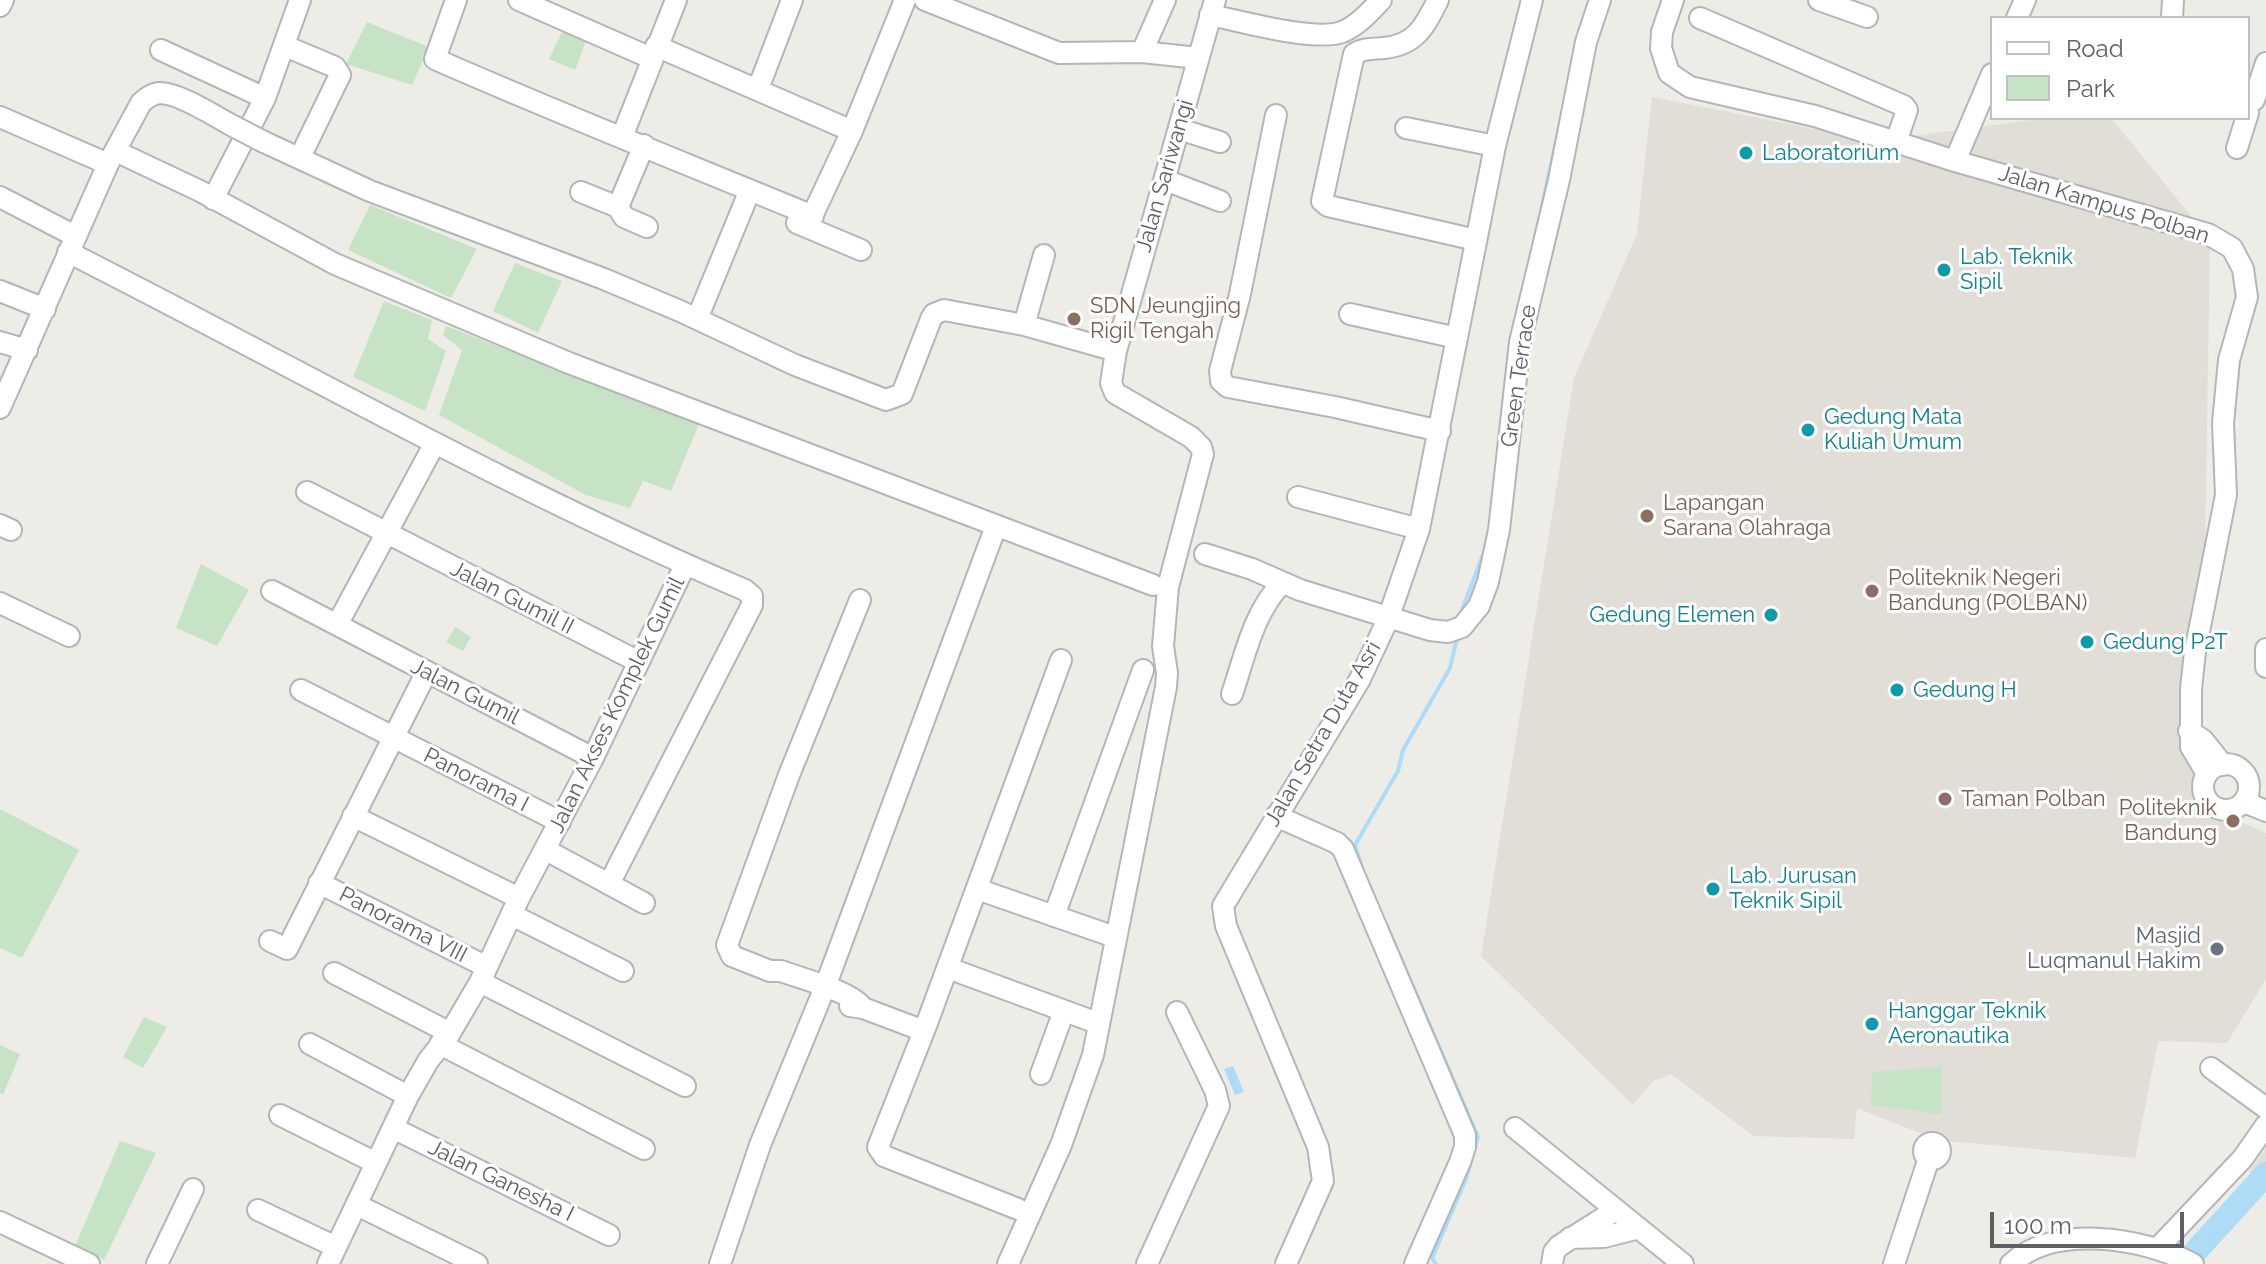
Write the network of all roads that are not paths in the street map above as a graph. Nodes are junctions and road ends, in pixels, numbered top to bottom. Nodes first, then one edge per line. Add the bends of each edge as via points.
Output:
1 (3, 0) edge
2 (456, 0) edge
3 (519, 0) edge
4 (676, 0) edge
5 (792, 0) edge
6 (905, 0) edge
7 (925, 0) edge
8 (1165, 0) edge
9 (1381, 0) edge
10 (1438, 0) edge
11 (1532, 0) edge
12 (1600, 0) edge
13 (1673, 0) edge
14 (1819, 0) edge
15 (294, 2) edge
16 (0, 6) edge
17 (1213, 8) edge
18 (1867, 17) dead end
19 (1700, 18) dead end
20 (285, 46) junction
21 (161, 50) dead end
22 (654, 52) junction
23 (1142, 52) junction
24 (1198, 58) junction
25 (2266, 63) edge
26 (1990, 79) edge
27 (758, 89) junction
28 (265, 98) junction
29 (2250, 102) edge
30 (1276, 115) dead end
31 (0, 117) edge
32 (2246, 120) edge
33 (1406, 128) dead end
34 (1179, 129) junction
35 (852, 131) junction
36 (622, 137) junction
37 (1220, 142) dead end
38 (1896, 142) junction
39 (644, 145) junction
40 (1495, 146) junction
41 (305, 147) dead end
42 (2237, 148) dead end
43 (117, 160) junction
44 (1955, 161) junction
45 (1165, 180) junction
46 (581, 192) dead end
47 (748, 196) junction
48 (0, 197) edge
49 (213, 199) junction
50 (1220, 201) dead end
51 (618, 207) junction
52 (810, 221) junction
53 (647, 227) dead end
54 (1476, 240) junction
55 (72, 244) junction
56 (861, 250) dead end
57 (1044, 255) dead end
58 (0, 291) edge
59 (45, 309) junction
60 (1350, 314) dead end
61 (697, 319) junction
62 (1024, 325) junction
63 (1457, 338) junction
64 (0, 342) edge
65 (27, 350) junction
66 (1116, 351) junction
67 (0, 408) edge
68 (1440, 431) junction
69 (435, 443) junction
70 (307, 492) dead end
71 (1298, 497) dead end
72 (996, 526) junction
73 (1419, 529) junction
74 (386, 533) junction
75 (1205, 554) dead end
76 (685, 565) junction
77 (1282, 583) junction
78 (1153, 585) dead end
79 (272, 591) dead end
80 (860, 600) dead end
81 (0, 603) edge
82 (1388, 619) junction
83 (338, 623) junction
84 (69, 636) dead end
85 (2266, 649) edge
86 (1061, 660) dead end
87 (639, 662) junction
88 (2266, 667) edge
89 (1143, 670) dead end
90 (426, 673) junction
91 (301, 690) dead end
92 (1232, 694) dead end
93 (393, 737) junction
94 (593, 758) junction
95 (2215, 769) junction
96 (2256, 780) edge
97 (2244, 802) junction
98 (2266, 811) edge
99 (353, 816) junction
100 (1276, 816) junction
101 (560, 822) junction
102 (546, 850) junction
103 (319, 883) junction
104 (609, 884) junction
105 (977, 889) junction
106 (644, 903) dead end
107 (516, 906) junction
108 (1054, 916) junction
109 (1109, 935) dead end
110 (270, 941) dead end
111 (948, 968) junction
112 (623, 971) dead end
113 (334, 973) dead end
114 (484, 975) junction
115 (823, 992) junction
116 (1064, 1011) junction
117 (1177, 1012) dead end
118 (1092, 1021) dead end
119 (924, 1031) junction
120 (445, 1039) junction
121 (310, 1044) dead end
122 (2211, 1068) dead end
123 (1041, 1074) dead end
124 (685, 1086) dead end
125 (408, 1096) junction
126 (2266, 1108) edge
127 (280, 1115) dead end
128 (2266, 1125) edge
129 (393, 1128) junction
130 (1515, 1128) dead end
131 (644, 1149) dead end
132 (1929, 1158) dead end
133 (376, 1163) junction
134 (193, 1189) dead end
135 (357, 1205) junction
136 (1018, 1209) dead end
137 (258, 1210) dead end
138 (1616, 1210) junction
139 (0, 1222) edge
140 (1639, 1228) junction
141 (609, 1235) dead end
142 (1570, 1238) junction
143 (2166, 1250) junction
144 (332, 1256) edge
145 (1281, 1260) edge
146 (89, 1264) edge
147 (157, 1264) edge
148 (477, 1264) edge
149 (720, 1264) edge
150 (1008, 1264) edge
151 (1147, 1264) edge
152 (1415, 1264) edge
153 (1552, 1264) edge
154 (1683, 1264) edge
155 (1894, 1264) edge
156 (2011, 1264) edge
157 (2193, 1264) edge

1 - 16 street
2 - 36 street via 435,59
3 - 22 street
4 - 22 street
5 - 27 street
6 - 35 street
7 - 23 street via 1059,53
8 - 23 street
9 - 17 street via 1340,33 1302,33
10 - 54 street via 1412,40 1354,54 1322,201
11 - 40 street, Jalan Setra Duta Asri
12 - 82 street, Green Terrace via 1586,42 1520,342 1499,530 1488,582 1479,606 1462,627 1448,632
13 - 38 street, Jalan Kampus Polban via 1661,48 1669,73 1690,87 1815,116
14 - 18 street
15 - 20 street
17 - 24 street, Jalan Sariwangi
19 - 38 street via 1904,106
20 - 28 street
20 - 41 street via 335,67 340,75
21 - 28 street
22 - 27 street
22 - 36 street
23 - 24 street
24 - 34 street, Jalan Sariwangi
25 - 29 street
26 - 44 street
27 - 35 street
28 - 49 street
30 - 68 street via 1221,381 1228,387
31 - 43 street
32 - 42 street
33 - 40 street
34 - 37 street
34 - 45 street, Jalan Sariwangi
35 - 52 street
36 - 39 street
38 - 44 street, Jalan Kampus Polban
39 - 47 street
39 - 51 street
40 - 54 street, Jalan Setra Duta Asri
43 - 49 street
43 - 55 street
43 - 61 street, bridge via 141,103 159,93 370,191
44 - 95 street, Jalan Kampus Polban via 2208,234 2232,248 2243,269 2247,297 2229,360 2223,423 2226,495 2195,652 2189,731 2191,747
45 - 50 street
45 - 66 street, Jalan Sariwangi
46 - 51 street
47 - 52 street
47 - 61 street
48 - 55 street, Jalan Akses Komplek Gumil
49 - 72 street via 335,264 569,363
51 - 53 street via 624,217
52 - 56 street
54 - 63 street, Jalan Setra Duta Asri
55 - 59 street
55 - 69 street, Jalan Akses Komplek Gumil via 133,285
57 - 62 street
58 - 59 street
59 - 65 street
60 - 63 street
61 - 62 street via 886,400 902,394 931,319 939,312
62 - 66 street
63 - 68 street, Jalan Setra Duta Asri
64 - 65 street
65 - 67 street
66 - 150 street, Jalan Sariwangi via 1113,391 1191,437 1203,458 1168,587 1166,687 1093,1055 1061,1145
68 - 73 street, Jalan Setra Duta Asri
69 - 74 street
69 - 76 street, Jalan Akses Komplek Gumil
70 - 74 street, Jalan Gumil II
71 - 73 street
72 - 78 street
72 - 115 street
73 - 82 street, Jalan Setra Duta Asri
74 - 83 street
74 - 87 street, Jalan Gumil II
75 - 77 street, Green Terrace
76 - 87 street, Jalan Akses Komplek Gumil
76 - 104 street via 745,590 752,605
77 - 82 street, Green Terrace
77 - 92 street via 1255,624
79 - 83 street, Jalan Gumil
80 - 115 street via 727,945 732,956 781,971
81 - 84 street
82 - 100 street, Jalan Setra Duta Asri via 1360,679
83 - 90 street, Jalan Gumil
85 - 88 street
86 - 105 street
87 - 94 street, Jalan Akses Komplek Gumil
89 - 108 street
90 - 93 street
90 - 94 street, Jalan Gumil
91 - 93 street, Panorama I
93 - 99 street
93 - 101 street, Panorama I
94 - 101 street, Jalan Akses Komplek Gumil
95 - 96 street via 2233,766
95 - 97 street via 2203,790 2213,806 2233,809
96 - 97 street
97 - 98 street
99 - 103 street
99 - 107 street
100 - 145 street, Jalan Setra Duta Asri via 1223,912 1322,1167 1311,1177
100 - 152 street via 1343,849 1465,1135 1460,1162
101 - 102 street, Jalan Akses Komplek Gumil
102 - 104 street
102 - 107 street, Jalan Akses Komplek Gumil
103 - 110 street via 287,949
103 - 114 street, Panorama VIII
104 - 106 street
105 - 108 street
105 - 111 street
107 - 112 street
107 - 114 street, Jalan Akses Komplek Gumil
108 - 109 street
111 - 116 street
111 - 119 street
113 - 120 street
114 - 120 street, Jalan Akses Komplek Gumil
114 - 124 street, Panorama VIII
115 - 119 street
115 - 149 street via 760,1145
116 - 118 street
116 - 123 street
117 - 151 street via 1219,1106
119 - 136 street via 880,1153
120 - 125 street, Jalan Akses Komplek Gumil
120 - 131 street
121 - 125 street
122 - 126 street
125 - 129 street, Jalan Akses Komplek Gumil
127 - 133 street
128 - 143 street
129 - 133 street, Jalan Akses Komplek Gumil
129 - 141 street, Jalan Ganesha I
130 - 138 street
132 - 155 street
133 - 135 street, Jalan Akses Komplek Gumil
134 - 147 street
135 - 144 street, Jalan Akses Komplek Gumil
135 - 148 street
137 - 144 street
138 - 140 street
138 - 142 street
139 - 146 street
140 - 142 street
140 - 154 street
142 - 153 street via 1554,1252
143 - 156 street via 2081,1239 2030,1251
143 - 157 street

